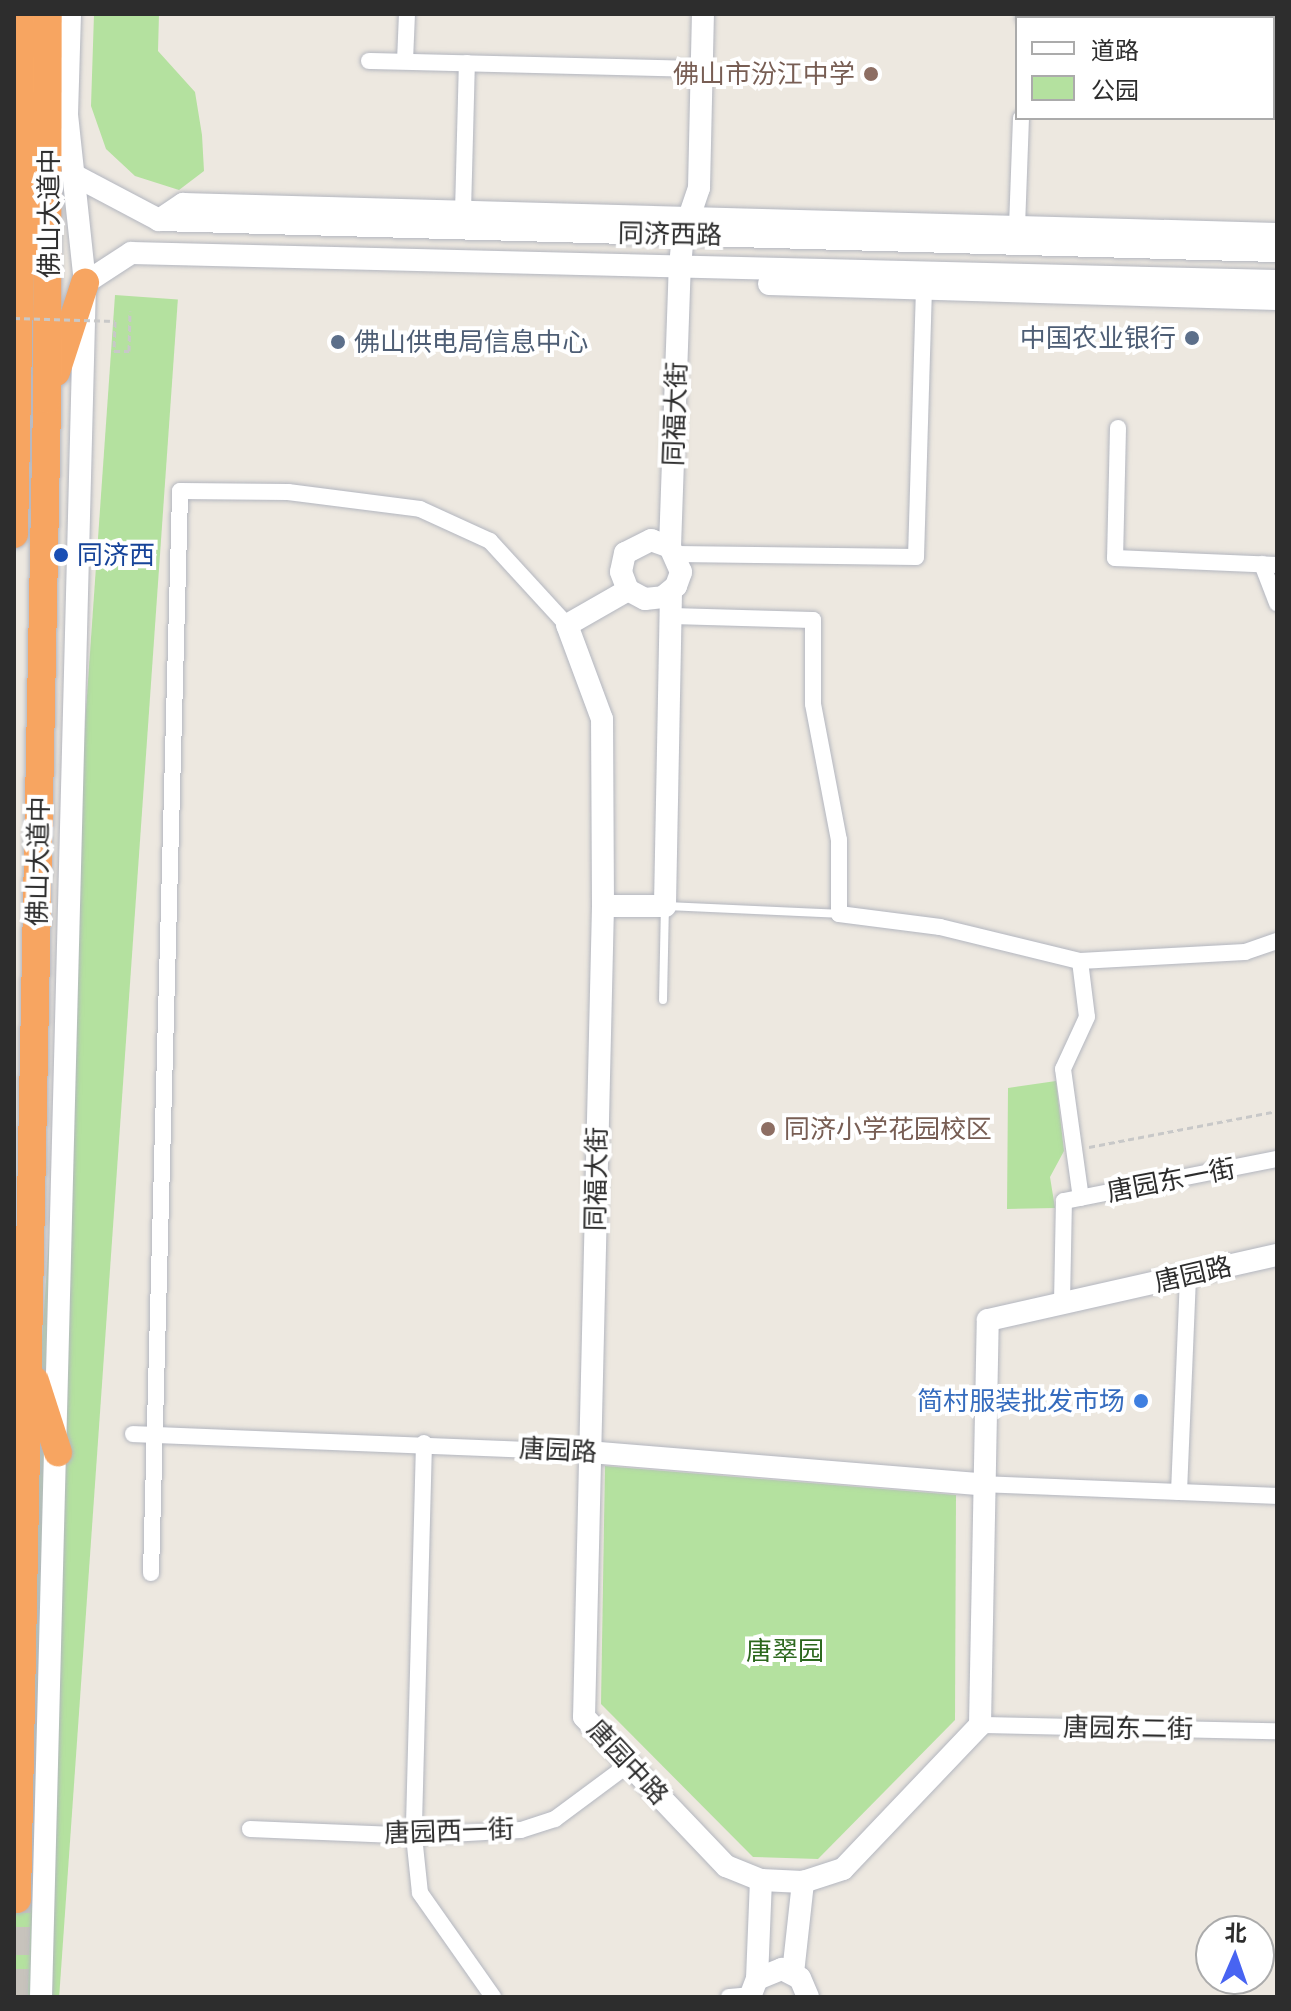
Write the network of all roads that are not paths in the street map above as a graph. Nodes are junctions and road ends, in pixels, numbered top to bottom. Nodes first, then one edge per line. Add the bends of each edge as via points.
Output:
1 (25, 14) edge
2 (407, 14) edge
3 (703, 14) edge
4 (65, 16) edge
5 (369, 61) dead end
6 (405, 61) junction
7 (467, 63) junction
8 (701, 69) junction
9 (1021, 120) edge
10 (74, 175) junction
11 (463, 212) junction
12 (159, 220) junction
13 (685, 226) junction
14 (1017, 227) junction
15 (1180, 231) junction
16 (1277, 234) edge
17 (1127, 247) junction
18 (1224, 250) junction
19 (1277, 251) edge
20 (152, 254) junction
21 (391, 260) junction
22 (14, 265) edge
23 (361, 272) junction
24 (420, 274) junction
25 (680, 274) junction
26 (1277, 281) edge
27 (85, 283) junction
28 (924, 288) junction
29 (1277, 299) edge
30 (17, 308) edge
31 (47, 399) junction
32 (1118, 428) dead end
33 (14, 534) edge
34 (673, 550) junction
35 (1270, 565) edge
36 (628, 590) junction
37 (671, 592) junction
38 (1277, 603) edge
39 (671, 616) junction
40 (567, 625) junction
41 (603, 906) junction
42 (665, 906) junction
43 (839, 914) junction
44 (1277, 941) edge
45 (1080, 961) junction
46 (663, 1000) dead end
47 (1276, 1162) edge
48 (1072, 1200) junction
49 (1277, 1255) edge
50 (1188, 1275) junction
51 (1062, 1303) junction
52 (28, 1360) junction
53 (133, 1434) dead end
54 (158, 1435) junction
55 (424, 1443) junction
56 (58, 1452) junction
57 (589, 1452) junction
58 (982, 1484) junction
59 (1179, 1492) junction
60 (1277, 1496) edge
61 (151, 1573) dead end
62 (980, 1725) junction
63 (1277, 1731) edge
64 (629, 1764) junction
65 (250, 1829) dead end
66 (414, 1836) junction
67 (761, 1880) junction
68 (803, 1882) junction
69 (17, 1899) dead end
70 (793, 1973) junction
71 (747, 1992) edge
72 (41, 1997) edge
73 (493, 1997) edge
74 (808, 1997) edge

1 - 30 highway, 佛山大道中
2 - 6 street
3 - 8 main road, 同福大街
4 - 10 main road
4 - 31 highway, 佛山大道中
5 - 6 street
6 - 7 street
7 - 8 street
7 - 11 street
8 - 13 main road, 同福大街 via 699,188
9 - 14 street
10 - 12 main road, 同济西路
10 - 27 main road
11 - 12 main road via 183,204
11 - 13 main road
12 - 13 main road, 同济西路
13 - 14 main road
13 - 17 main road, 同济西路
13 - 25 main road, 同福大街
14 - 15 main road
15 - 16 main road
15 - 17 main road
15 - 18 main road
17 - 18 main road, 同济西路
18 - 19 main road, 同济西路
20 - 21 main road, 同济西路
20 - 23 main road via 176,267
20 - 27 main road, 同济西路 via 131,253
21 - 23 main road
21 - 24 main road
21 - 25 main road, 同济西路
22 - 30 highway
23 - 24 main road
24 - 25 main road
25 - 26 main road, 同济西路
25 - 28 main road
25 - 34 main road, 同福大街
27 - 31 highway
27 - 56 main road
28 - 29 main road
28 - 34 street via 916,557
30 - 33 highway, 佛山大道中
31 - 52 highway, 佛山大道中
32 - 35 street via 1115,558
34 - 36 main road via 651,540 625,553 621,572
34 - 37 main road, 同福大街 via 681,572
35 - 38 street
36 - 37 main road via 645,599
36 - 40 main road
37 - 39 main road, 同福大街
39 - 42 main road, 同福大街
39 - 43 street via 813,620 813,704 839,840
40 - 41 main road, 同福大街 via 602,719
40 - 54 street via 490,541 420,509 288,492 180,491 159,1150
41 - 42 main road
41 - 57 main road, 同福大街
42 - 43 lane
42 - 46 lane
43 - 45 street via 940,927
44 - 45 street via 1245,952
45 - 48 street via 1087,1017 1063,1069 1074,1150
47 - 48 street, 唐园东一街
48 - 51 street
49 - 50 main road, 唐园路
50 - 51 main road, 唐园路
50 - 59 street
51 - 58 main road, 唐园路 via 988,1320
52 - 56 highway
52 - 69 highway, 佛山大道中
53 - 54 street, 唐园路
54 - 55 street, 唐园路
54 - 61 street
55 - 57 street, 唐园路
55 - 66 street
56 - 72 main road
57 - 58 main road, 唐园路
57 - 64 main road, 唐园中路 via 584,1717
58 - 59 street, 唐园路
58 - 62 main road
59 - 60 street, 唐园路
62 - 63 street, 唐园东二街
62 - 68 main road via 843,1869
64 - 66 street, 唐园西一街 via 555,1819 521,1830
64 - 67 main road, 唐园中路 via 726,1866
65 - 66 street, 唐园西一街
66 - 73 street via 420,1893
67 - 68 main road
67 - 71 main road
68 - 70 main road
70 - 71 main road via 773,1970
70 - 74 main road

